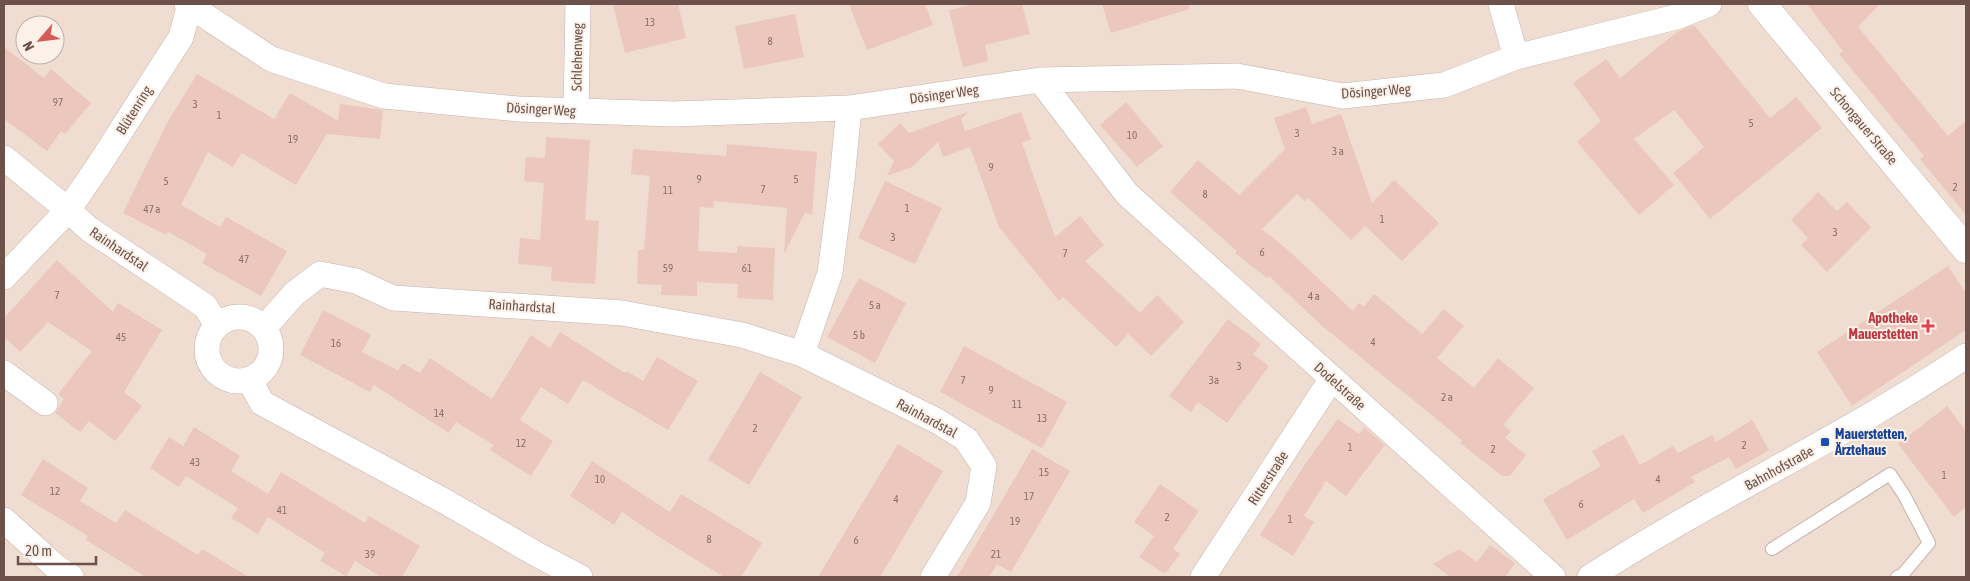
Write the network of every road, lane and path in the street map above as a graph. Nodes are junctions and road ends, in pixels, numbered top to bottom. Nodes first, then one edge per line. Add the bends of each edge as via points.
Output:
1 (189, 4) edge
2 (578, 4) edge
3 (1501, 4) edge
4 (1709, 4) edge
5 (1764, 4) edge
6 (1516, 57) junction
7 (1040, 80) junction
8 (849, 108) junction
9 (576, 111) junction
10 (4, 158) edge
11 (68, 210) junction
12 (1966, 249) edge
13 (4, 277) edge
14 (217, 325) junction
15 (264, 328) junction
16 (802, 354) junction
17 (1966, 356) edge
18 (4, 373) edge
19 (1332, 378) junction
20 (250, 379) junction
21 (45, 403) dead end
22 (4, 520) edge
23 (1772, 549) dead end
24 (59, 574) edge
25 (580, 577) edge
26 (933, 577) edge
27 (1203, 577) edge
28 (1553, 577) edge
29 (1590, 577) edge
30 (1898, 577) edge

1 - 9 street, Dösinger Weg via 271,59 384,96 518,109
1 - 11 street, Blütenring via 180,37
2 - 9 street, Schlehenweg
3 - 6 street
4 - 6 street, Dösinger Weg via 1676,17
5 - 12 main road, Schongauer Straße
6 - 7 street, Dösinger Weg via 1444,85 1343,96 1237,76
7 - 8 street, Dösinger Weg
7 - 19 street, Dodelstraße via 1127,194
8 - 9 street, Dösinger Weg via 673,114
8 - 16 street via 830,273
10 - 11 street
11 - 13 street, Blütenring
11 - 14 street, Rainhardstal via 88,230 205,306
14 - 15 street via 226,319 241,317 256,321
14 - 20 street via 207,344 211,366 228,379
15 - 16 street, Rainhardstal via 294,294 320,274 356,281 393,298 622,313 742,335
15 - 20 street via 269,337 270,357 266,367
16 - 26 street, Rainhardstal via 937,420 966,439 984,466 978,503
17 - 29 street, Bahnhofstraße via 1916,390 1645,541
18 - 21 street
19 - 27 street, Ritterstraße
19 - 28 street, Dodelstraße
20 - 25 street via 262,403
22 - 24 street
23 - 30 lane via 1890,474 1929,543

